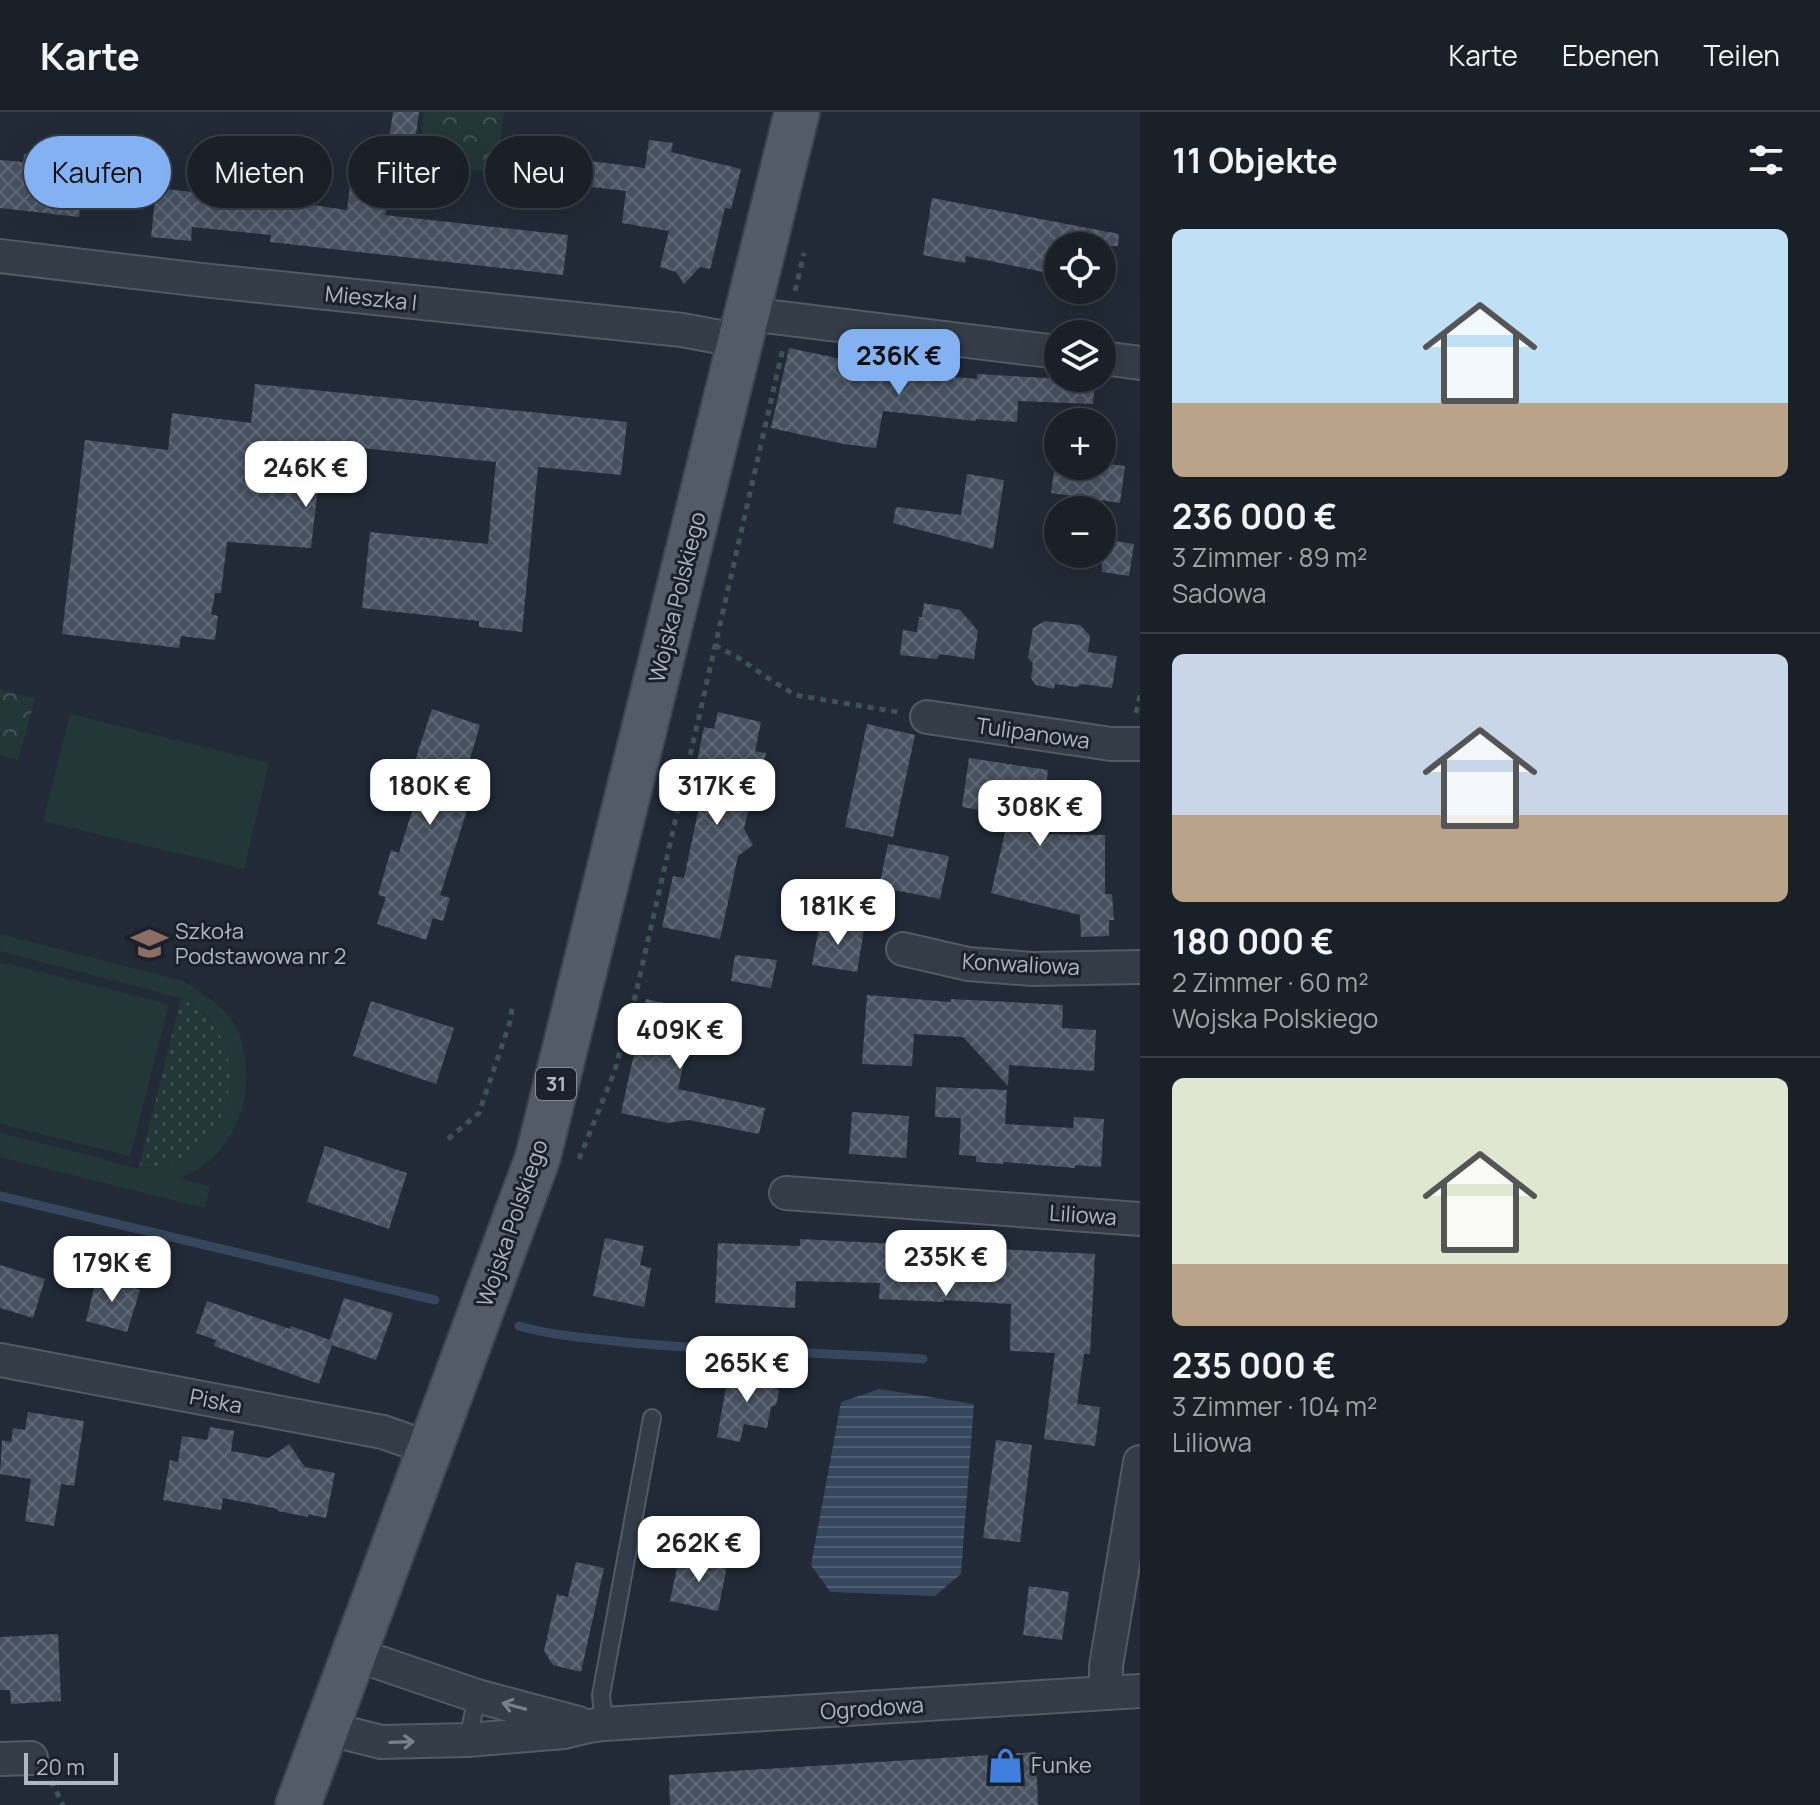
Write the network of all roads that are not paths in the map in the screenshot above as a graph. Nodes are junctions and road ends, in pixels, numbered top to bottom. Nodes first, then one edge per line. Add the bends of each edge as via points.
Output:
1 (797, 112) edge
2 (0, 256) edge
3 (744, 327) junction
4 (1044, 351) edge
5 (1116, 360) edge
6 (1140, 363) edge
7 (927, 717) road end
8 (1140, 744) edge
9 (903, 949) dead end
10 (1140, 967) edge
11 (786, 1193) dead end
12 (1140, 1219) edge
13 (0, 1360) edge
14 (652, 1418) dead end
15 (431, 1449) junction
16 (1140, 1462) edge
17 (354, 1654) junction
18 (1140, 1691) edge
19 (1106, 1693) junction
20 (477, 1696) junction
21 (596, 1725) junction
22 (326, 1728) junction
23 (468, 1740) junction
24 (298, 1805) edge

1 - 3 main road, Wojska Polskiego / 31
2 - 3 street, Mieszka I via 682,330
3 - 4 street, Mieszka I
3 - 15 main road, Wojska Polskiego / 31 via 538,1157
5 - 6 street
7 - 8 street, Tulipanowa
9 - 10 street, Konwaliowa via 968,964 1033,969
11 - 12 street, Liliowa
13 - 15 street, Piska via 383,1432
14 - 21 lane
15 - 17 main road, Wojska Polskiego / 31
16 - 19 street
17 - 20 street, Ogrodowa
17 - 22 main road, Wojska Polskiego / 31
18 - 19 street, Ogrodowa
19 - 21 street, Ogrodowa
21 -> 20 street, Ogrodowa
20 - 23 lane
21 - 23 street, Ogrodowa
22 -> 23 street, Ogrodowa via 381,1742
22 - 24 main road, Wojska Polskiego / 31

